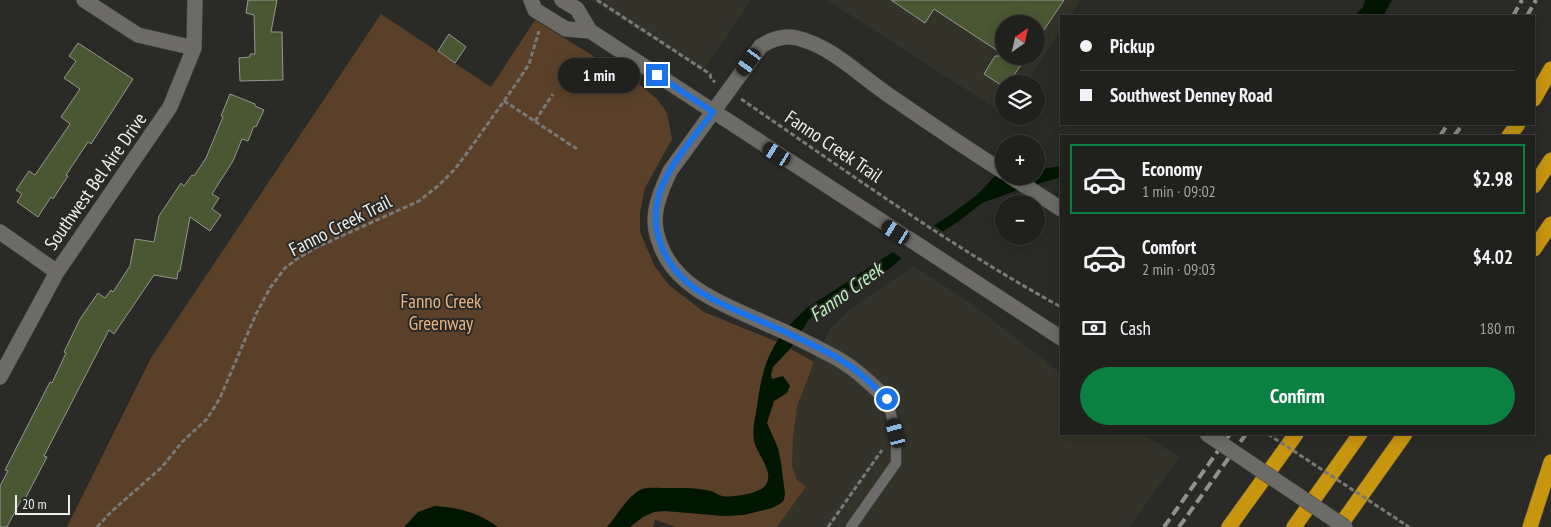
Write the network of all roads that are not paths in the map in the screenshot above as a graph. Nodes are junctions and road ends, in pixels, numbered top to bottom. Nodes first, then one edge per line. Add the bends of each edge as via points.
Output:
1 (84, 0) edge
2 (196, 0) edge
3 (531, 0) edge
4 (562, 0) edge
5 (590, 31) junction
6 (194, 48) junction
7 (1551, 69) edge
8 (1535, 97) edge
9 (713, 112) junction
10 (1551, 160) edge
11 (995, 166) edge
12 (1535, 184) edge
13 (1024, 185) edge
14 (1057, 206) edge
15 (1551, 224) edge
16 (0, 232) edge
17 (1535, 248) edge
18 (57, 272) junction
19 (1060, 337) edge
20 (0, 377) edge
21 (887, 399) joint
22 (1208, 435) edge
23 (1295, 435) edge
24 (1359, 435) edge
25 (1404, 435) edge
26 (1551, 462) edge
27 (1266, 474) junction
28 (851, 527) edge
29 (1228, 527) edge
30 (1294, 527) edge
31 (1338, 527) edge
32 (1345, 527) edge
33 (1530, 527) edge

1 - 6 street via 138,35
2 - 6 street, Southwest Bel Aire Drive
3 - 5 street via 535,10 566,29
4 - 5 street via 577,9
5 - 9 street
6 - 18 street, Southwest Bel Aire Drive via 170,107
7 - 8 highway
9 - 11 street via 761,46 775,38 796,38 842,60 885,93
9 - 19 street
9 - 21 street via 670,171 660,194 655,212 657,234 664,255 697,289 828,353 862,374
10 - 12 highway
13 - 14 street
15 - 17 highway
16 - 18 street
18 - 20 street, Southwest Bel Aire Drive
21 - 28 lane via 896,433 896,463
22 - 27 street, bridge
23 - 27 highway
24 - 30 highway
25 - 31 highway
26 - 33 highway
27 - 29 highway
27 - 32 street, bridge

